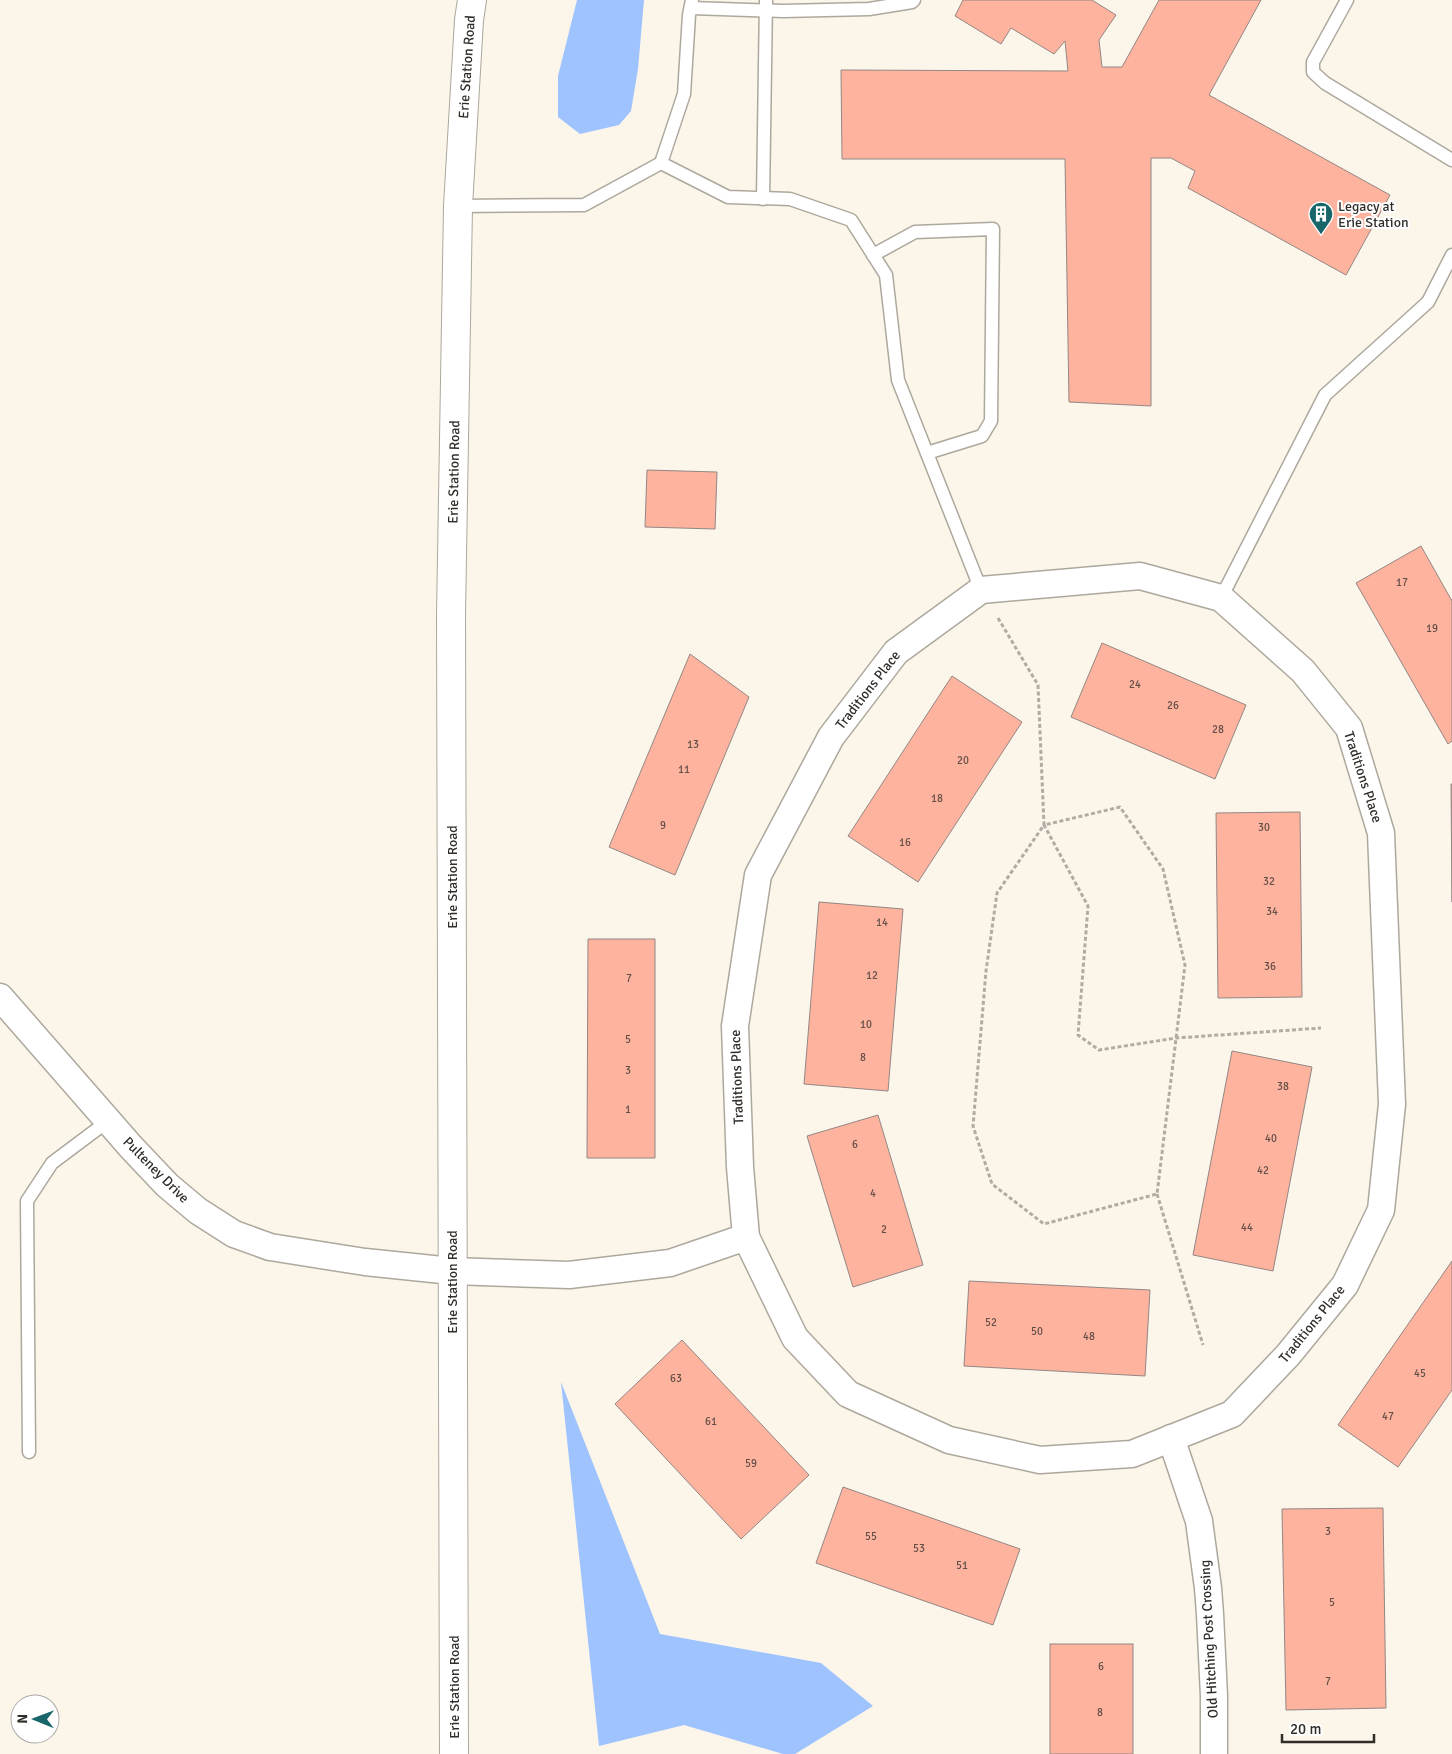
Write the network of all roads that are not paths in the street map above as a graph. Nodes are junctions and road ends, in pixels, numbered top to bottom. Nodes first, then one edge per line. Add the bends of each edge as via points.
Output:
1 (472, 0) edge
2 (914, 0) edge
3 (1347, 0) edge
4 (692, 4) edge
5 (766, 5) edge
6 (1452, 160) edge
7 (661, 164) junction
8 (763, 198) junction
9 (458, 206) junction
10 (873, 255) junction
11 (1452, 255) edge
12 (927, 452) junction
13 (981, 590) junction
14 (1221, 598) junction
15 (0, 997) edge
16 (108, 1121) junction
17 (746, 1237) junction
18 (452, 1271) junction
19 (1171, 1438) junction
20 (29, 1452) dead end
21 (454, 1754) edge
22 (1214, 1754) edge

1 - 9 street, Erie Station Road
2 - 5 lane via 869,9
3 - 6 lane via 1313,62 1313,72
4 - 5 lane
4 - 7 lane via 684,94
5 - 8 lane
7 - 8 lane via 728,197
7 - 9 lane via 584,204
8 - 10 lane via 790,199 851,220
9 - 18 street, Erie Station Road via 451,615
10 - 12 lane via 886,275 898,380
10 - 12 lane via 916,232 994,229 991,421 982,436
11 - 14 lane via 1428,302 1325,396
12 - 13 lane
13 - 14 street, Traditions Place via 1140,576
13 - 17 street, Traditions Place via 896,652 831,737 758,875 735,1026
14 - 19 street, Traditions Place via 1303,671 1349,728 1381,833 1392,1104 1381,1210 1345,1286 1232,1414
15 - 16 street, Pulteney Drive
16 - 18 street, Pulteney Drive via 167,1185 198,1211 234,1234 270,1247 308,1254
16 - 20 lane via 52,1163 27,1202
17 - 18 street, Pulteney Drive via 670,1263 569,1274
17 - 19 street, Traditions Place via 795,1338 848,1394 949,1440 1040,1460 1132,1454
18 - 21 street, Erie Station Road
19 - 22 street, Old Hitching Post Crossing via 1199,1521 1208,1588

